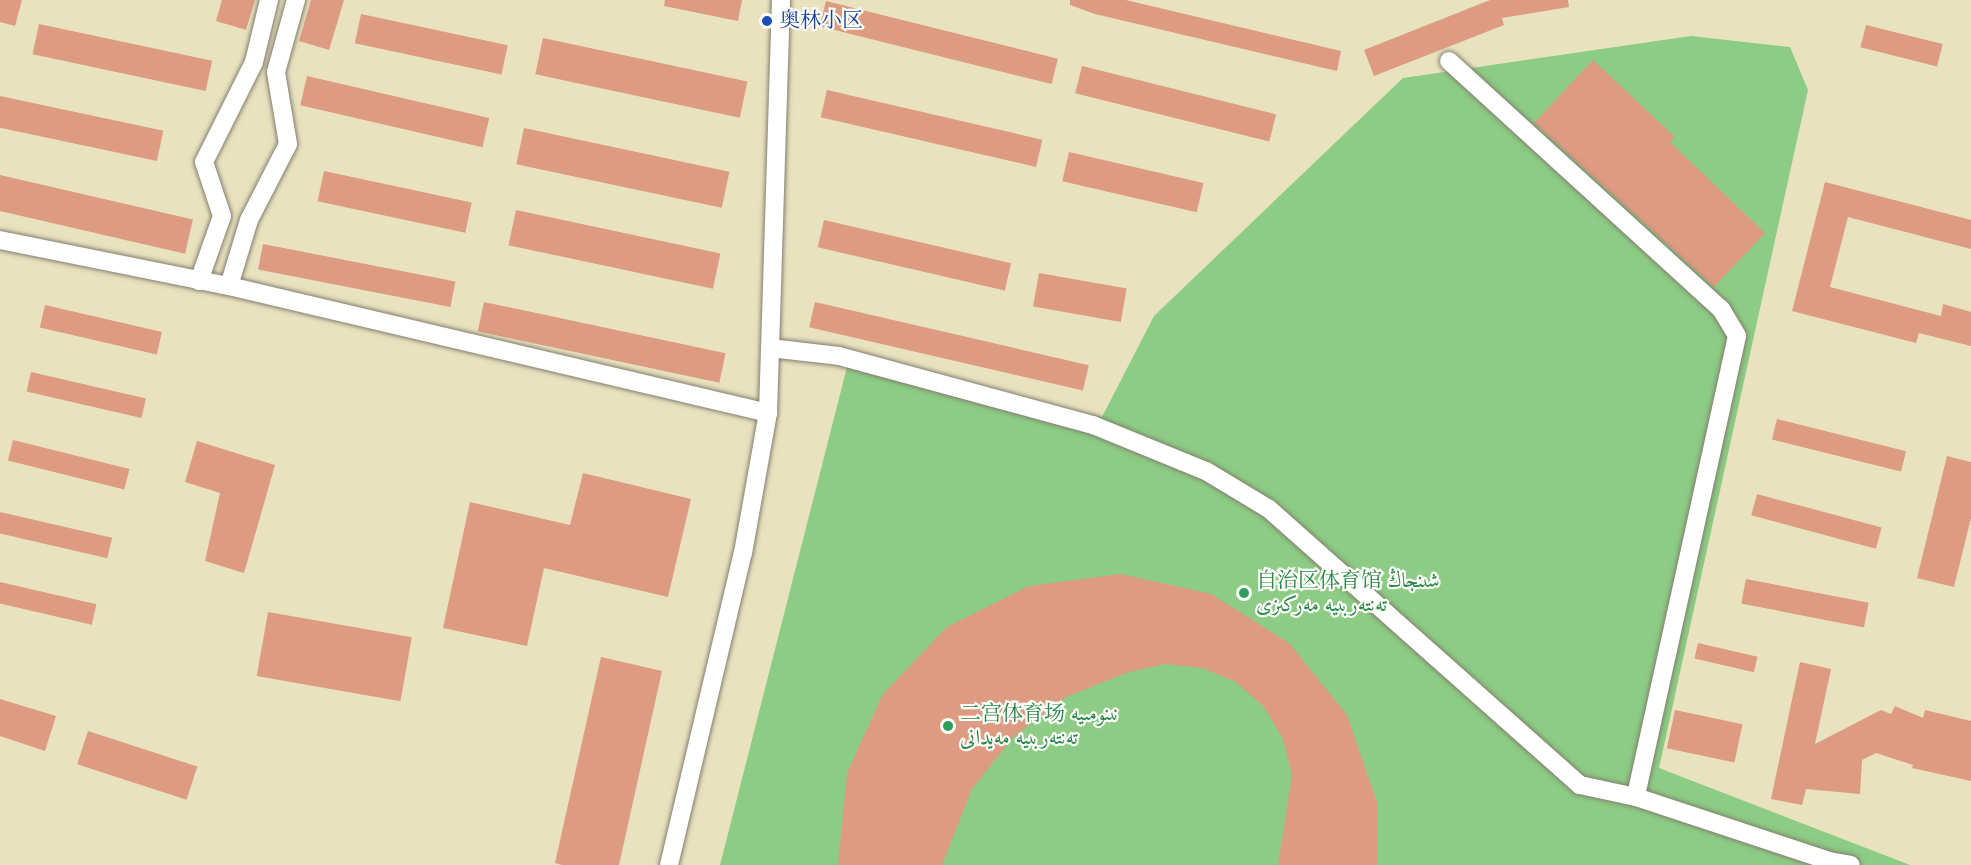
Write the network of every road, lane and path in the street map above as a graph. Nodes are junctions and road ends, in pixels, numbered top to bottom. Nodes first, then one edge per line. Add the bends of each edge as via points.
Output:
1 (269, 0) edge
2 (296, 0) edge
3 (781, 0) edge
4 (1449, 61) dead end
5 (0, 240) edge
6 (199, 281) junction
7 (229, 286) junction
8 (770, 348) junction
9 (768, 413) junction
10 (1636, 797) junction
11 (669, 865) edge
12 (1851, 865) edge

1 - 6 street via 254,63 204,162 222,216
2 - 7 street via 276,72 288,144 249,220
3 - 8 street
4 - 10 street via 1720,309 1737,336
5 - 6 street
6 - 7 street
7 - 9 street
8 - 9 street
8 - 10 street via 839,356 1093,425 1206,471 1269,509 1580,785
9 - 11 street via 743,553
10 - 12 street via 1828,861

